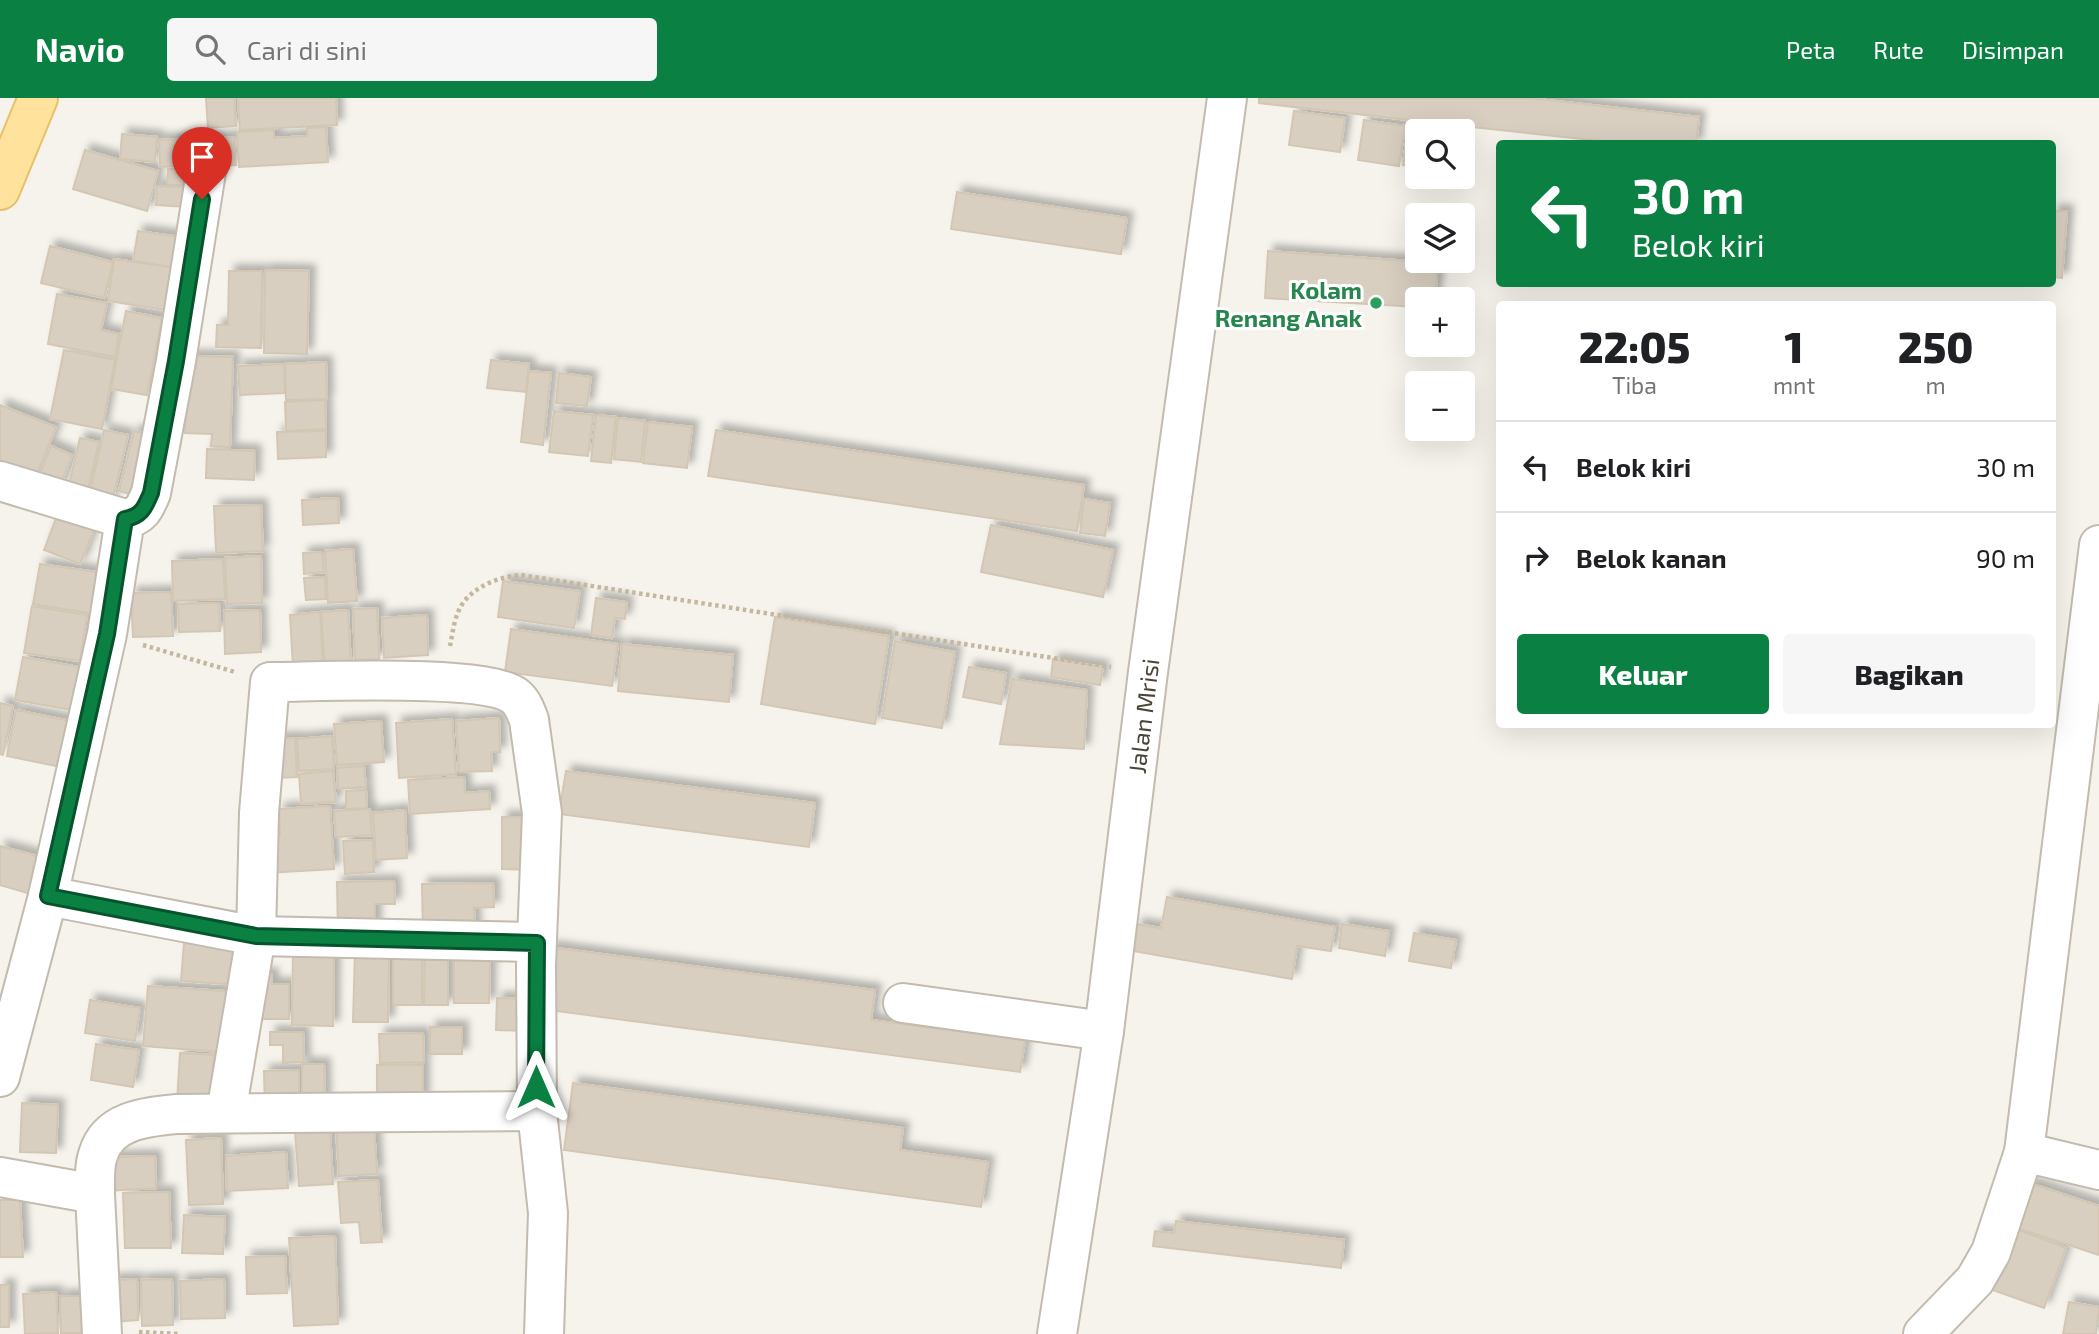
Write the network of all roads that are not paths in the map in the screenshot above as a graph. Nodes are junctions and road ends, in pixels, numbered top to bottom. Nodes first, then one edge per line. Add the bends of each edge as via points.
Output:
1 (38, 98) edge
2 (1227, 98) edge
3 (206, 172) dead end
4 (0, 190) edge
5 (0, 481) edge
6 (125, 519) junction
7 (2099, 545) edge
8 (48, 896) junction
9 (256, 936) junction
10 (537, 943) junction
11 (903, 1003) dead end
12 (1104, 1031) junction
13 (0, 1077) edge
14 (537, 1111) junction
15 (226, 1114) junction
16 (2024, 1152) junction
17 (2099, 1170) edge
18 (0, 1177) edge
19 (95, 1194) junction
20 (102, 1334) edge
21 (544, 1334) edge
22 (1057, 1334) edge
23 (1923, 1334) edge

1 - 4 main road
2 - 12 street, Jalan Mrisi
3 - 6 street via 151,493 144,510
5 - 6 street
6 - 8 street via 107,634
7 - 16 street
8 - 9 street
8 - 13 street
9 - 10 street
9 - 10 street via 259,813 270,682 444,681 503,690 516,696 529,720 541,813
9 - 15 street
10 - 14 street
11 - 12 street
12 - 22 street, Jalan Mrisi
14 - 15 street
14 - 21 street via 548,1213
15 - 19 street via 148,1117 120,1126 104,1140 97,1156
16 - 17 street
16 - 23 street via 1991,1252 1976,1280
18 - 19 street
19 - 20 street

